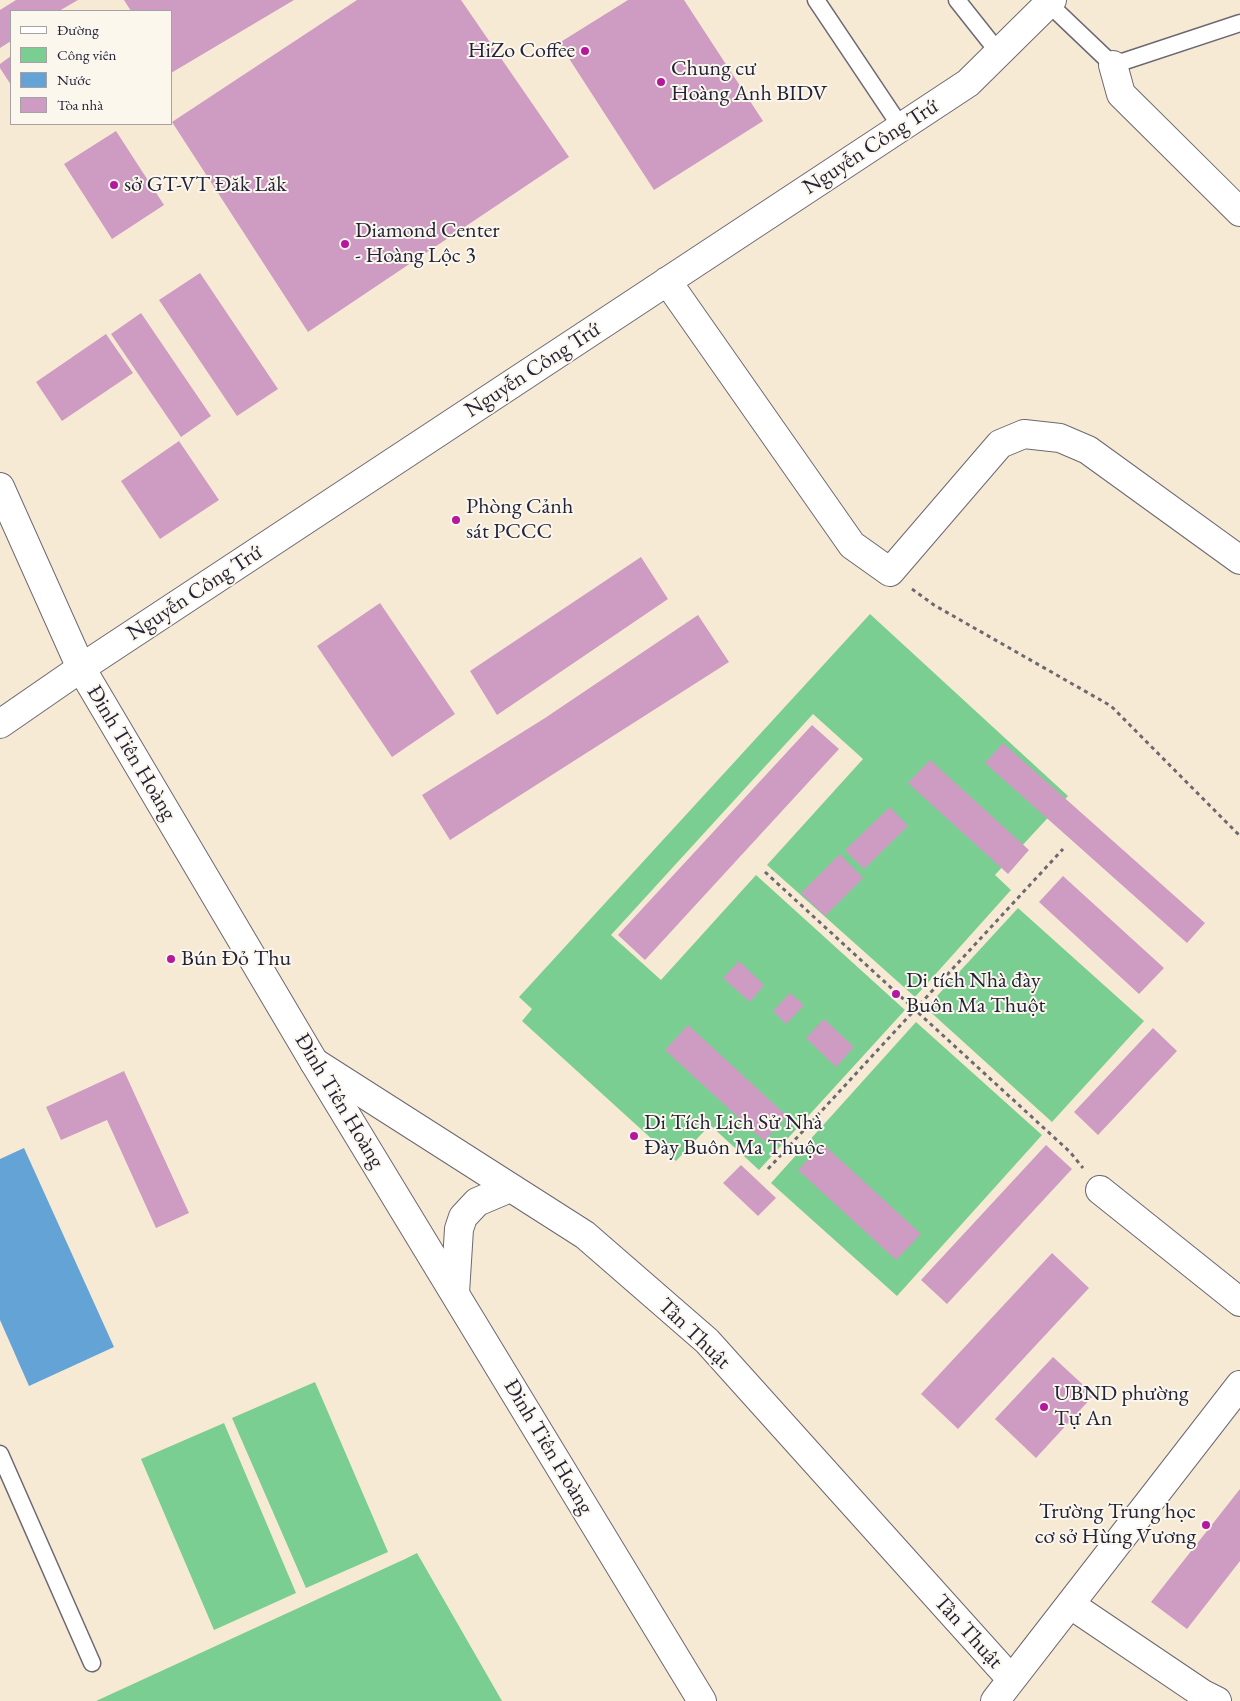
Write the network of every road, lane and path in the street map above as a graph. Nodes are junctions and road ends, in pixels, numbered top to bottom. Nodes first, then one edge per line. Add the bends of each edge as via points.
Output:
1 (816, 0) edge
2 (957, 0) edge
3 (1050, 2) edge
4 (1240, 24) edge
5 (999, 53) junction
6 (1113, 65) junction
7 (900, 127) junction
8 (1240, 212) edge
9 (667, 281) junction
10 (0, 487) edge
11 (1240, 560) edge
12 (890, 572) junction
13 (81, 668) junction
14 (0, 724) edge
15 (1240, 836) edge
16 (1063, 849) dead end
17 (765, 872) dead end
18 (915, 1009) junction
19 (314, 1062) junction
20 (1070, 1152) dead end
21 (768, 1169) dead end
22 (510, 1188) junction
23 (1100, 1190) dead end
24 (455, 1293) junction
25 (1240, 1302) edge
26 (1240, 1385) edge
27 (0, 1454) edge
28 (1070, 1605) junction
29 (92, 1663) dead end
30 (1011, 1679) junction
31 (702, 1701) edge
32 (995, 1701) edge
33 (1217, 1701) edge

1 - 7 lane
2 - 5 lane
3 - 5 street, Nguyễn Công Trứ
3 - 6 lane
4 - 6 lane
5 - 7 street, Nguyễn Công Trứ via 968,83
6 - 8 street via 1121,94
7 - 9 street, Nguyễn Công Trứ
9 - 12 street via 852,545
9 - 13 street, Nguyễn Công Trứ
10 - 13 street, Đinh Tiên Hoàng
11 - 12 street via 1088,450 1060,438 1024,434 1000,444
12 - 15 path via 934,605 1111,706
13 - 14 street, Nguyễn Công Trứ
13 - 19 street, Đinh Tiên Hoàng
16 - 18 path
17 - 18 path
18 - 20 path
18 - 21 path
19 - 22 street, Tân Thuật
19 - 24 street, Đinh Tiên Hoàng
22 - 24 street via 477,1202 463,1216 459,1229
22 - 30 street, Tân Thuật via 585,1236 707,1341
23 - 25 street
24 - 31 street, Đinh Tiên Hoàng
26 - 28 street
27 - 29 lane
28 - 30 street
28 - 33 street
30 - 32 street

